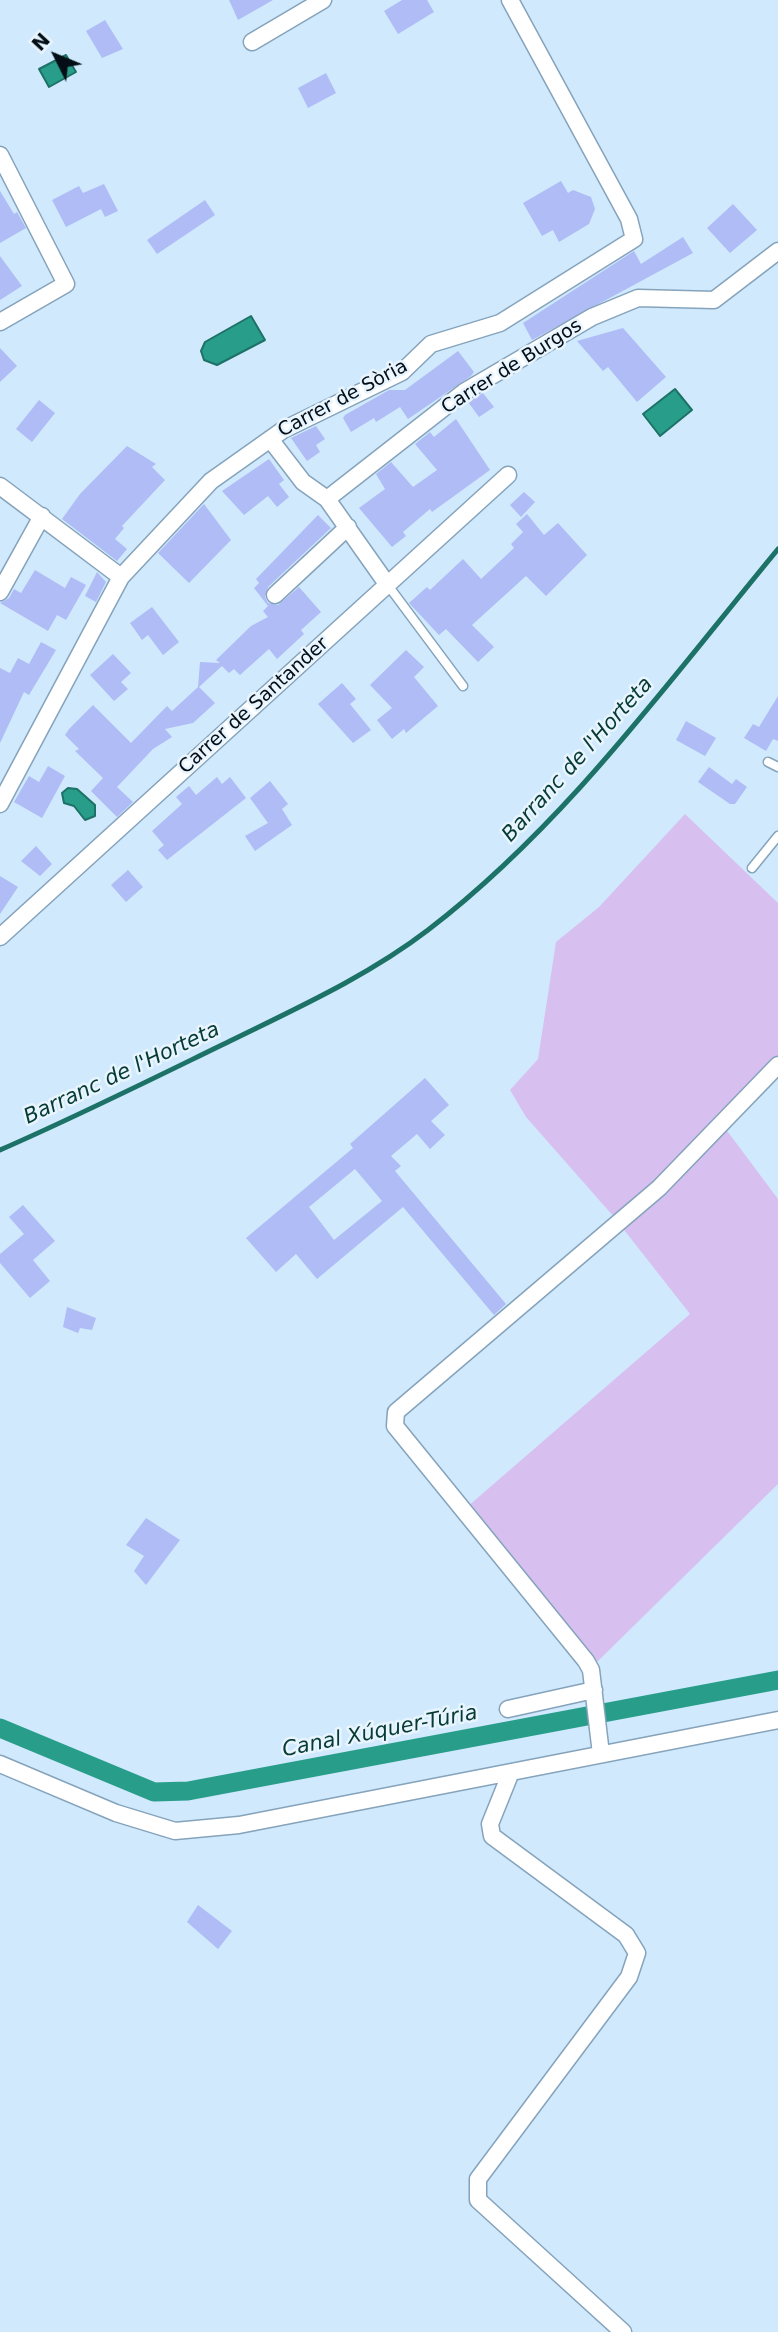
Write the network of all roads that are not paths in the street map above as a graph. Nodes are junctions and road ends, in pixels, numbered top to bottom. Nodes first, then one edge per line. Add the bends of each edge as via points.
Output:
1 (323, 0) edge
2 (510, 0) edge
3 (252, 42) dead end
4 (0, 155) edge
5 (778, 251) edge
6 (0, 322) edge
7 (270, 439) junction
8 (508, 475) dead end
9 (0, 486) edge
10 (327, 499) junction
11 (42, 516) junction
12 (348, 527) junction
13 (121, 577) junction
14 (387, 584) junction
15 (0, 592) edge
16 (275, 595) dead end
17 (463, 685) dead end
18 (768, 762) dead end
19 (778, 767) edge
20 (0, 804) edge
21 (778, 836) edge
22 (752, 868) dead end
23 (0, 937) edge
24 (778, 1065) edge
25 (594, 1693) junction
26 (508, 1709) dead end
27 (778, 1720) edge
28 (601, 1754) junction
29 (0, 1764) edge
30 (511, 1772) junction
31 (622, 2332) edge

1 - 3 street
2 - 7 street, Carrer de Sòria via 629,219 634,239 500,323 431,344 402,372
4 - 6 street via 66,284
5 - 10 street, Carrer de Burgos via 715,300 638,298 592,317 464,392
7 - 10 street via 303,482
7 - 13 street, Carrer de Sòria via 211,481
8 - 14 street, Carrer de Santander
9 - 11 street
10 - 12 street
11 - 13 street
11 - 15 street
12 - 14 street
12 - 16 street
13 - 20 street, Carrer de Sòria
14 - 17 lane
14 - 23 street, Carrer de Santander
18 - 19 lane
21 - 22 lane
24 - 25 street via 659,1188 396,1412 396,1426 586,1661
25 - 26 street
25 - 28 street
27 - 28 street
28 - 30 street
29 - 30 street via 116,1813 175,1830 239,1825
30 - 31 street via 490,1824 492,1836 626,1935 637,1953 629,1977 478,2179 478,2200

